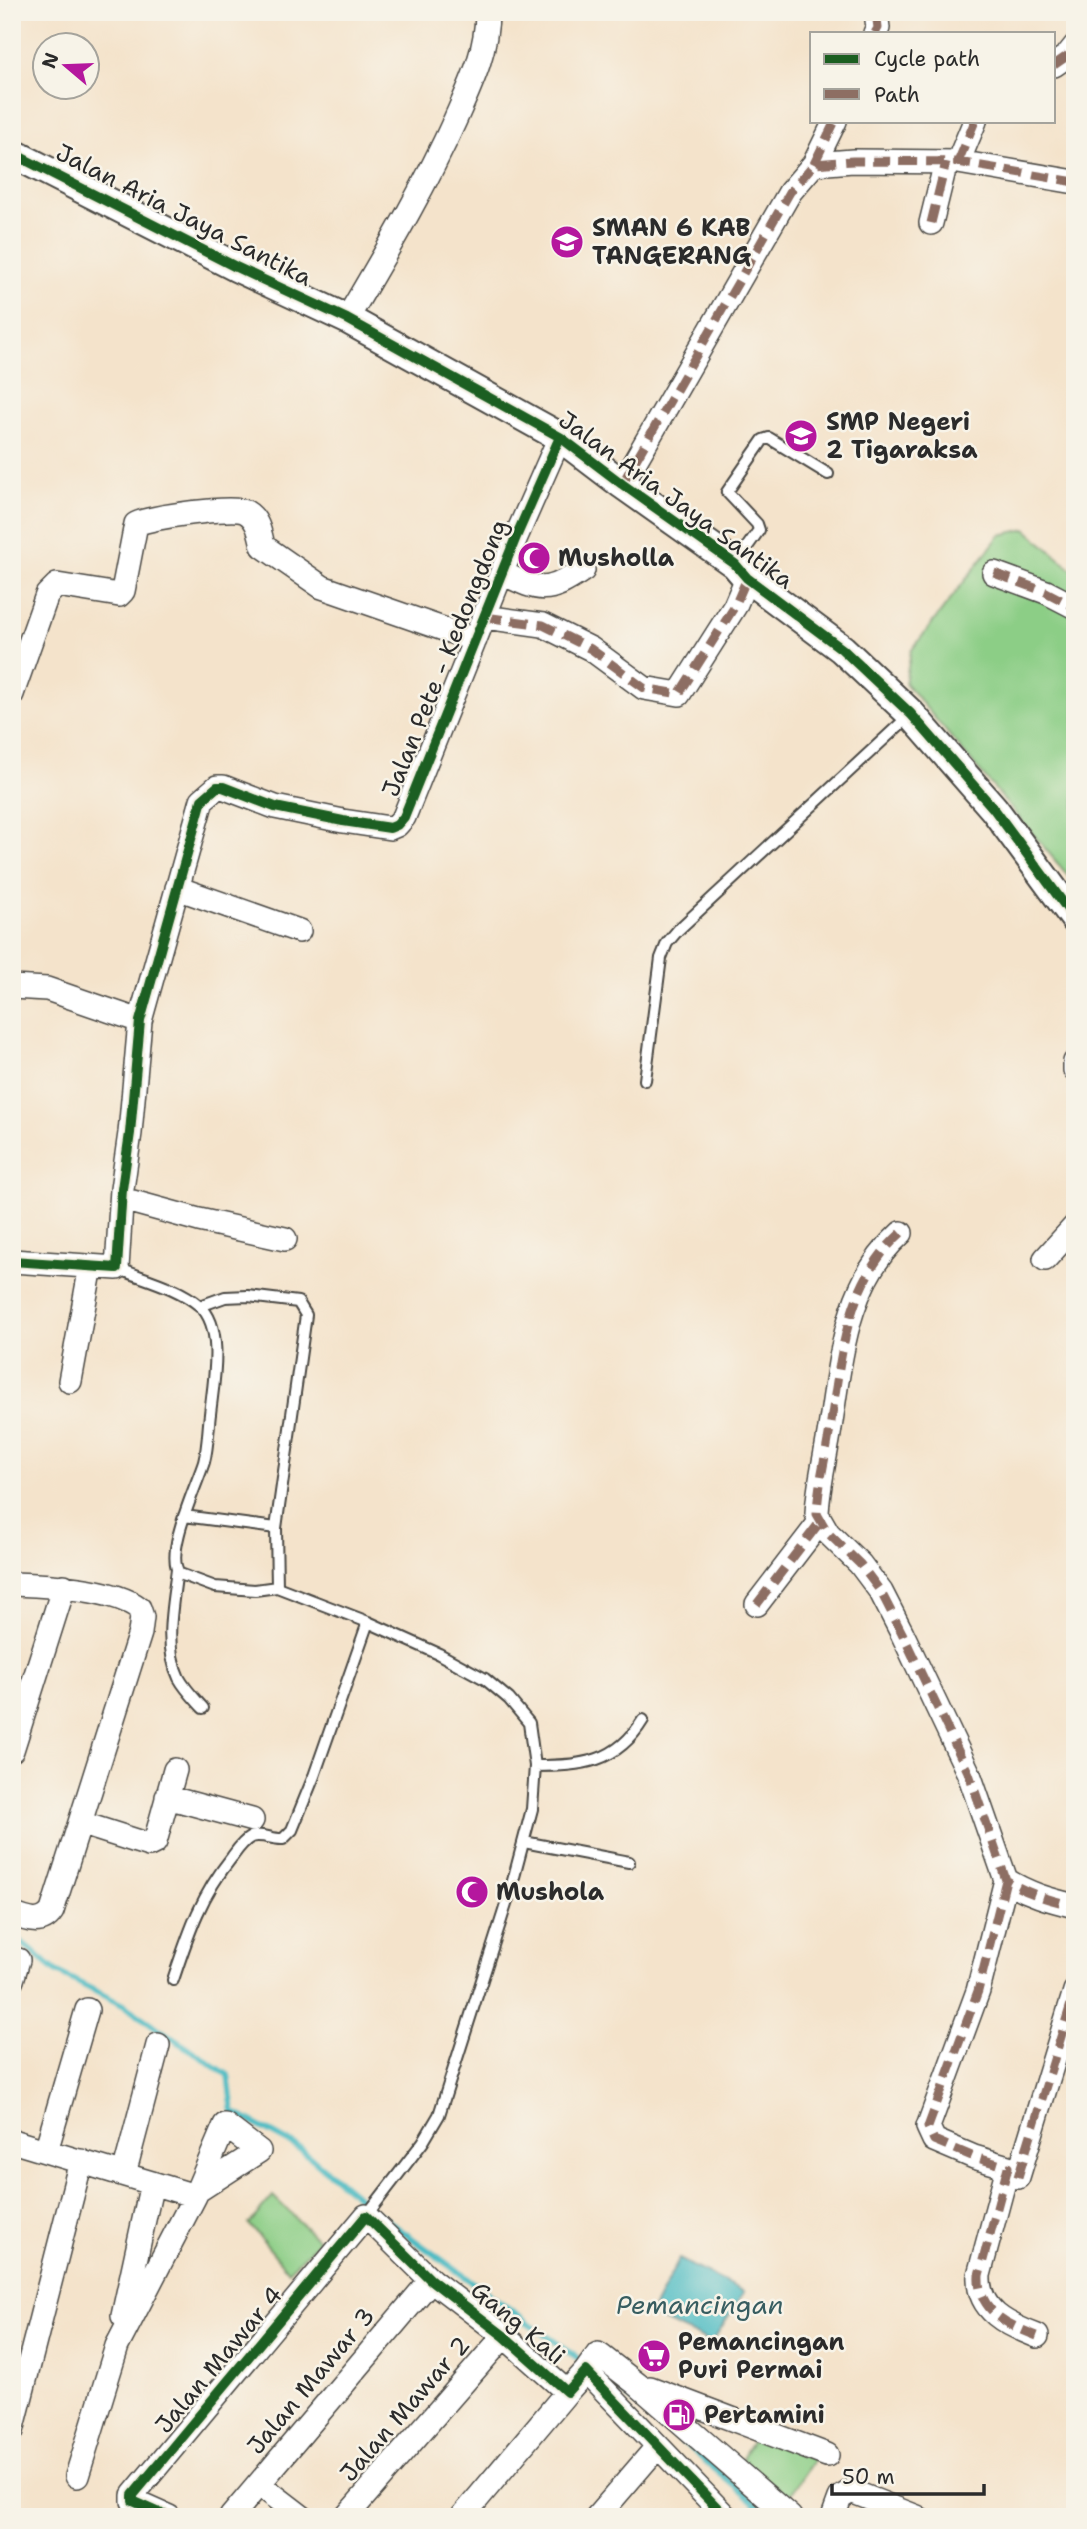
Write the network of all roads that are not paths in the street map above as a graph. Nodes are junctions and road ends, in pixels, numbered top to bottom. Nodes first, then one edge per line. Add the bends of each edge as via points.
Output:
1 (487, 12) edge
2 (876, 12) edge
3 (876, 32) edge
4 (1075, 46) edge
5 (1056, 64) edge
6 (835, 122) edge
7 (974, 122) edge
8 (12, 153) edge
9 (952, 162) junction
10 (814, 164) junction
11 (1075, 182) edge
12 (931, 223) dead end
13 (347, 319) junction
14 (560, 437) junction
15 (828, 474) dead end
16 (622, 484) junction
17 (583, 570) dead end
18 (741, 571) junction
19 (502, 573) junction
20 (994, 573) dead end
21 (1075, 607) edge
22 (485, 617) junction
23 (475, 640) junction
24 (17, 665) edge
25 (12, 694) edge
26 (911, 714) junction
27 (177, 888) junction
28 (1075, 919) edge
29 (299, 930) dead end
30 (12, 987) edge
31 (140, 1021) junction
32 (1075, 1062) edge
33 (1075, 1070) edge
34 (645, 1080) dead end
35 (122, 1199) junction
36 (1075, 1226) edge
37 (901, 1233) dead end
38 (285, 1239) dead end
39 (1045, 1259) dead end
40 (12, 1261) edge
41 (91, 1266) junction
42 (117, 1268) junction
43 (200, 1306) junction
44 (71, 1381) dead end
45 (184, 1516) junction
46 (820, 1522) junction
47 (276, 1528) junction
48 (177, 1569) junction
49 (12, 1584) edge
50 (64, 1586) junction
51 (277, 1587) junction
52 (757, 1604) dead end
53 (368, 1622) junction
54 (203, 1708) dead end
55 (643, 1720) dead end
56 (12, 1750) edge
57 (535, 1766) junction
58 (175, 1770) dead end
59 (167, 1797) junction
60 (252, 1820) dead end
61 (80, 1823) junction
62 (524, 1842) junction
63 (629, 1862) dead end
64 (1006, 1880) junction
65 (1075, 1906) edge
66 (12, 1914) edge
67 (173, 1980) dead end
68 (1075, 1991) edge
69 (87, 2010) dead end
70 (158, 2045) dead end
71 (12, 2141) edge
72 (46, 2151) junction
73 (81, 2161) junction
74 (124, 2174) junction
75 (1018, 2177) dead end
76 (152, 2182) junction
77 (366, 2216) junction
78 (431, 2280) junction
79 (504, 2336) junction
80 (1037, 2336) dead end
81 (117, 2346) junction
82 (592, 2363) junction
83 (637, 2384) junction
84 (567, 2392) junction
85 (12, 2431) edge
86 (657, 2446) junction
87 (827, 2455) dead end
88 (77, 2476) dead end
89 (259, 2484) junction
90 (169, 2517) edge
91 (231, 2517) edge
92 (302, 2517) edge
93 (346, 2517) edge
94 (462, 2517) edge
95 (597, 2517) edge
96 (726, 2517) edge
97 (790, 2517) edge
98 (833, 2517) edge
99 (917, 2517) edge

1 - 13 street via 477,70 432,172
2 - 3 street
4 - 5 street
6 - 10 street
7 - 9 street
8 - 13 street, Jalan Aria Jaya Santika
9 - 10 street
9 - 11 street
9 - 12 street
10 - 16 street via 790,192
13 - 14 street, Jalan Aria Jaya Santika
14 - 16 street, Jalan Aria Jaya Santika
14 - 19 street, Jalan Pete - Kedongdong
15 - 18 lane via 769,438 764,440 727,492 759,530
16 - 18 street, Jalan Aria Jaya Santika
17 - 19 street via 546,589
18 - 22 street via 735,606 679,694 645,688 591,649 543,625
18 - 26 street, Jalan Aria Jaya Santika via 842,649
19 - 22 street, Jalan Pete - Kedongdong
20 - 21 street
22 - 23 street, Jalan Pete - Kedongdong
23 - 24 street via 323,587 263,546 257,521 233,509 136,524 119,595 57,585 51,588
23 - 27 street, Jalan Pete - Kedongdong via 397,825 390,828 343,821 275,807 217,788 202,800
24 - 25 street
26 - 28 street, Jalan Aria Jaya Santika via 994,809
26 - 34 lane via 667,943 660,958
27 - 29 street
27 - 31 street, Jalan Pete - Kedongdong
30 - 31 street via 47,989
31 - 35 street, Jalan Pete - Kedongdong
32 - 33 street
35 - 38 street
35 - 42 street, Jalan Pete - Kedongdong
36 - 39 street
37 - 46 street via 867,1273 856,1298 819,1495
40 - 41 street
41 - 42 street
41 - 44 street
42 - 43 lane
43 - 45 lane via 208,1316 216,1357 204,1459
43 - 47 lane via 225,1297 248,1296 299,1302 306,1315
45 - 47 lane
45 - 48 lane
46 - 52 street
46 - 64 street via 881,1592 969,1774
47 - 51 lane
48 - 51 lane via 215,1587
48 - 54 lane via 170,1639 173,1661 179,1677
49 - 50 street
50 - 56 street
50 - 61 street via 131,1602 142,1617
51 - 53 lane
53 - 57 lane via 485,1679 509,1699 529,1723
53 - 67 lane via 292,1830 284,1839 251,1837 225,1865 199,1904
55 - 57 lane via 627,1743 597,1760
57 - 62 lane
58 - 59 street
59 - 60 street
59 - 61 street via 155,1842 149,1845
61 - 66 street via 48,1918 38,1921
62 - 63 lane
62 - 77 lane via 439,2115
64 - 65 street via 1044,1899
64 - 80 street via 978,1991 928,2127 934,2140 1008,2167 978,2285 994,2315
68 - 75 street
69 - 72 street
70 - 74 street
71 - 72 street
72 - 73 street
73 - 74 street
73 - 85 street
74 - 76 street
76 - 81 street
76 - 81 street via 196,2194
77 - 78 street, Gang Kali
77 - 90 street, Jalan Mawar 4 via 133,2495 133,2501
78 - 79 street, Gang Kali
78 - 89 street, Jalan Mawar 3
79 - 84 street, Gang Kali
79 - 93 street, Jalan Mawar 2
81 - 88 street
82 - 83 street
82 - 84 street, Gang Kali
82 - 86 street, Gang Kali
83 - 87 street
83 - 97 street
84 - 94 street
86 - 95 street
86 - 96 street, Gang Kali
89 - 91 street, Jalan Mawar 3
89 - 92 street
98 - 99 street via 840,2498 851,2491

